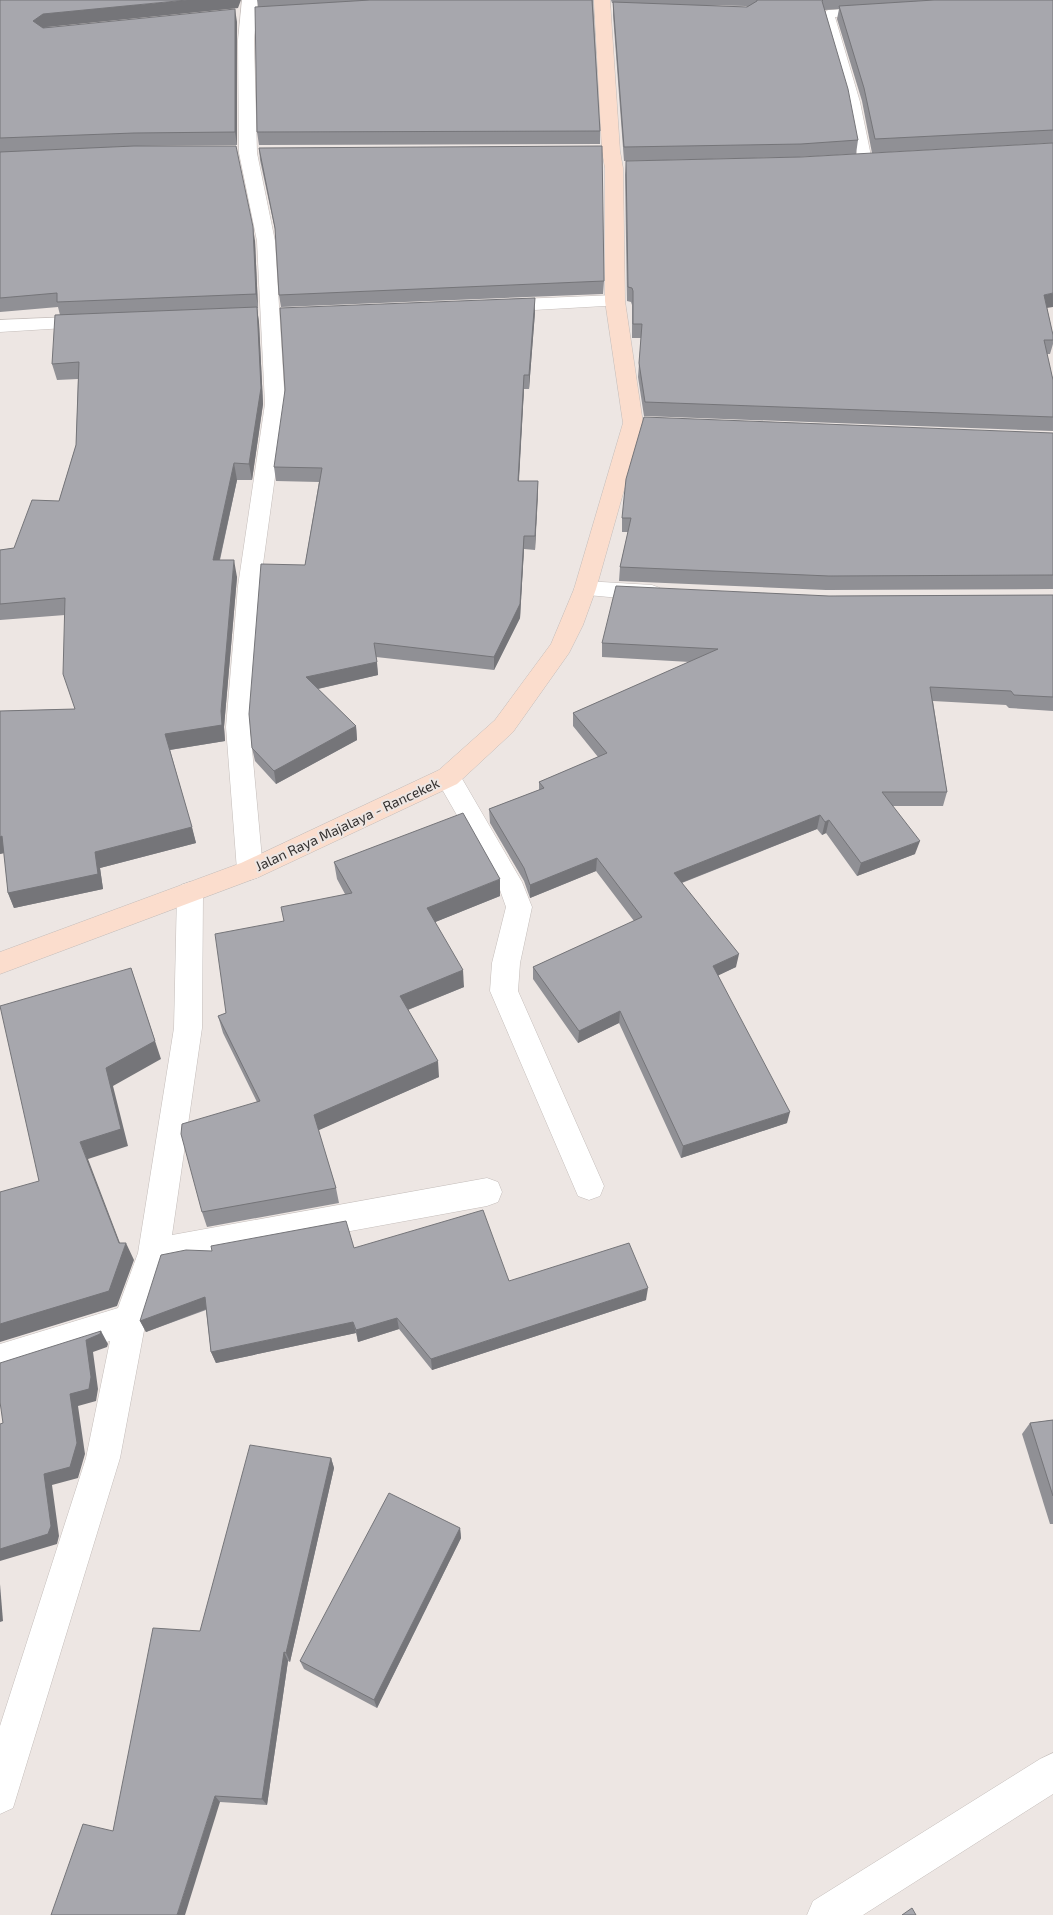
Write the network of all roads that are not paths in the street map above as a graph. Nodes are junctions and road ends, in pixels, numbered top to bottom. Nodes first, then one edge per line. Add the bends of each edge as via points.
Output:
1 (608, 7) edge
2 (248, 10) edge
3 (876, 11) edge
4 (885, 160) edge
5 (865, 161) junction
6 (846, 162) edge
7 (615, 302) junction
8 (477, 307) edge
9 (110, 322) edge
10 (0, 326) edge
11 (585, 589) junction
12 (677, 595) edge
13 (448, 776) junction
14 (250, 870) junction
15 (190, 892) junction
16 (0, 963) edge
17 (588, 1186) dead end
18 (487, 1192) dead end
19 (154, 1253) junction
20 (130, 1320) junction
21 (0, 1360) edge
22 (1053, 1772) edge
23 (0, 1795) edge
24 (827, 1915) edge

1 - 7 main road, Jalan Raya Majalaya - Rancekek
2 - 14 street via 248,152 266,241 275,404 249,586 238,727
3 - 5 lane via 828,14 854,102
4 - 5 street
5 - 6 street
7 - 8 street
7 - 11 main road, Jalan Raya Majalaya - Rancekek via 643,424
9 - 10 street
11 - 12 street
11 - 13 main road, Jalan Raya Majalaya - Rancekek via 561,647 504,726
13 - 14 main road, Jalan Raya Majalaya - Rancekek
13 - 17 street via 513,888 518,907 506,963 504,990
14 - 15 main road, Jalan Raya Majalaya - Rancekek
15 - 16 main road, Jalan Raya Majalaya - Rancekek
15 - 19 street via 188,1028
18 - 19 street
19 - 20 street
20 - 21 street
20 - 23 street via 103,1458
22 - 24 street

